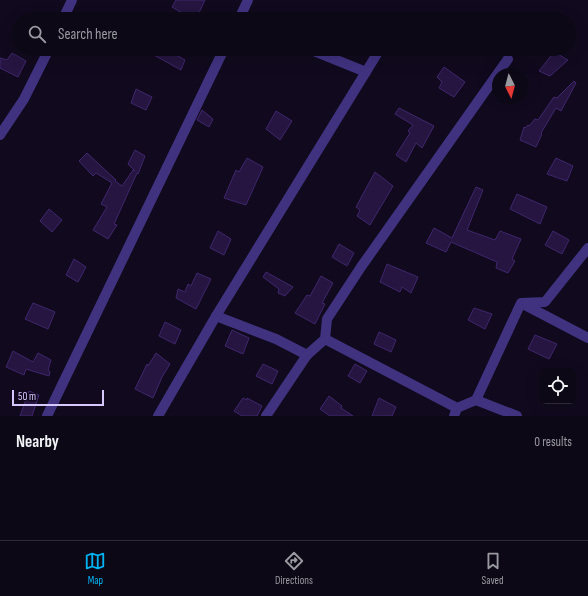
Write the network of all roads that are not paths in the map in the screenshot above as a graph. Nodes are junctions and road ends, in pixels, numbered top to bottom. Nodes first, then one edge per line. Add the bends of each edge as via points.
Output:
1 (72, 0) edge
2 (248, 0) edge
3 (66, 12) edge
4 (242, 12) edge
5 (46, 56) edge
6 (221, 56) edge
7 (326, 56) edge
8 (376, 56) edge
9 (508, 59) dead end
10 (366, 72) junction
11 (0, 135) edge
12 (588, 248) edge
13 (522, 303) junction
14 (216, 316) junction
15 (588, 338) edge
16 (325, 339) junction
17 (307, 355) junction
18 (476, 400) junction
19 (456, 412) edge
20 (47, 416) edge
21 (158, 416) edge
22 (266, 416) edge
23 (517, 416) edge

1 - 3 street
2 - 4 street
5 - 11 street via 24,99
6 - 20 street
7 - 10 street
8 - 10 street
9 - 16 street via 327,319
10 - 14 street
12 - 13 street via 545,302
13 - 15 street
13 - 18 street
14 - 17 street via 276,339
14 - 21 street
16 - 17 street
16 - 19 street
17 - 22 street
18 - 19 street
18 - 23 street

